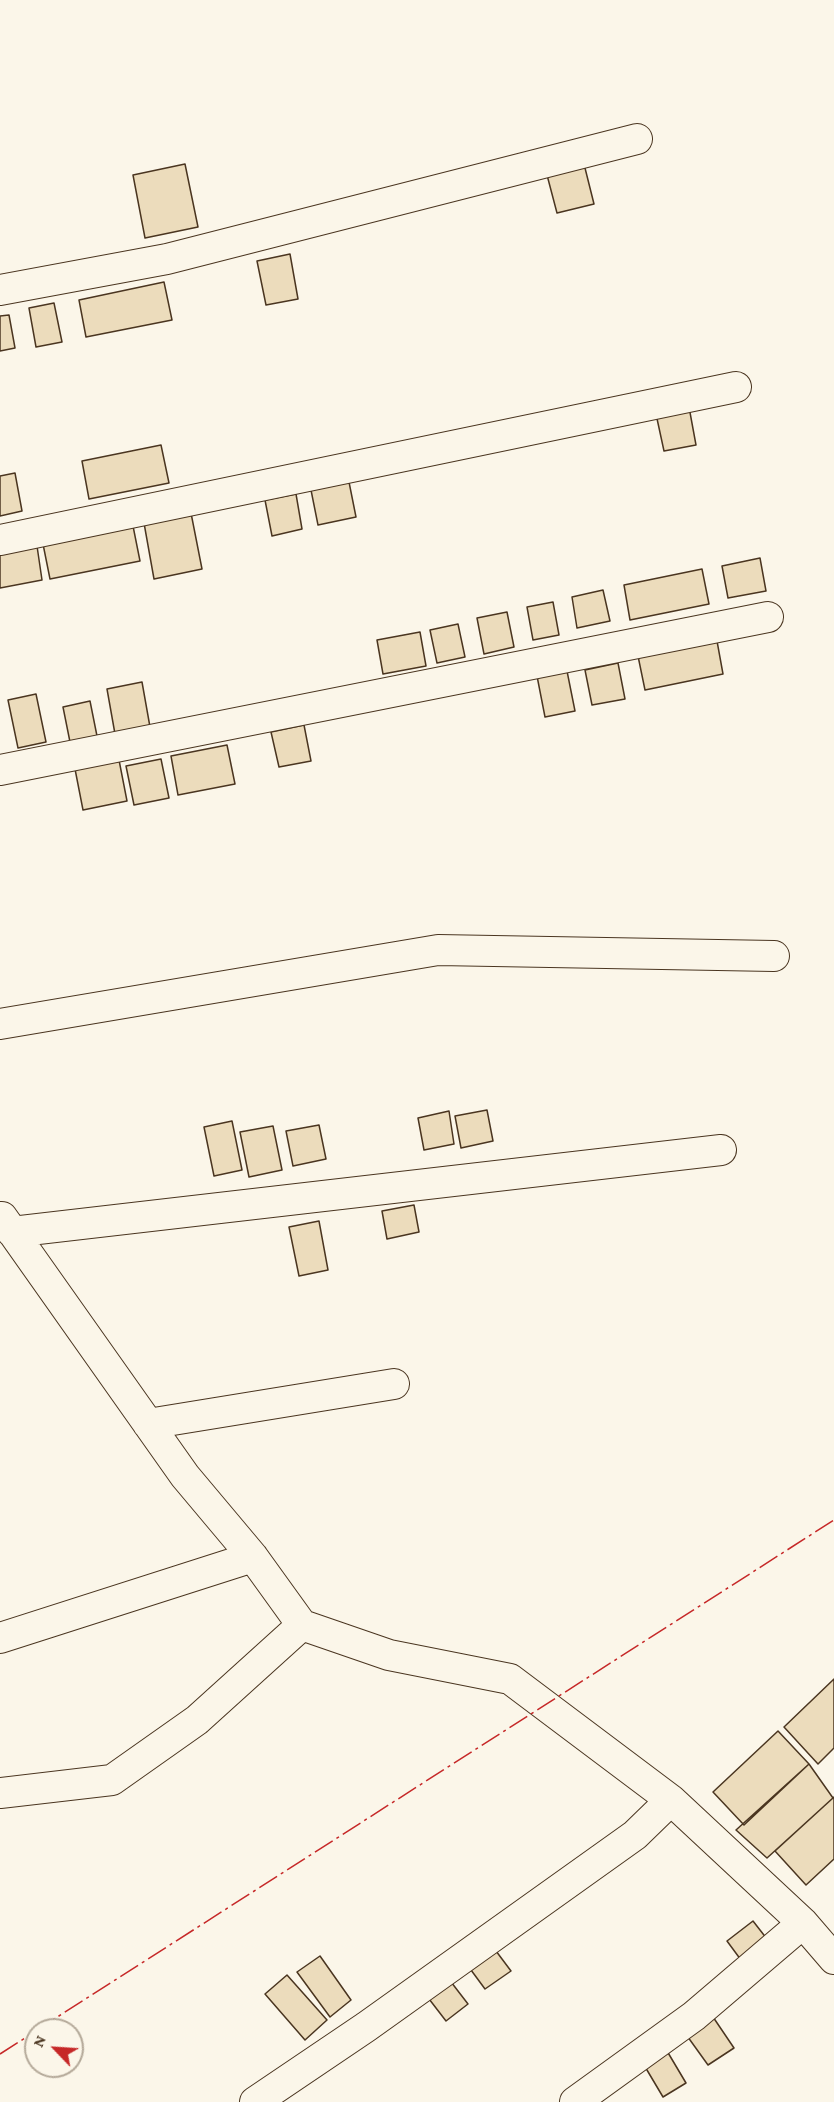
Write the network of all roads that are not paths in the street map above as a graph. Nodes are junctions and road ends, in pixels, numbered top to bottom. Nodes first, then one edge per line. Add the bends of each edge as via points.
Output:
1 (637, 139) dead end
2 (0, 290) edge
3 (736, 387) dead end
4 (0, 540) edge
5 (768, 617) dead end
6 (0, 770) edge
7 (774, 956) dead end
8 (0, 1024) edge
9 (721, 1150) dead end
10 (6, 1223) edge
11 (394, 1384) dead end
12 (148, 1424) junction
13 (253, 1557) junction
14 (302, 1625) junction
15 (0, 1638) edge
16 (0, 1793) edge
17 (671, 1800) junction
18 (802, 1923) junction
19 (834, 1959) edge
20 (255, 2102) edge
21 (575, 2102) edge

1 - 2 street via 167,259
3 - 4 street
5 - 6 street
7 - 8 street via 438,950
9 - 10 street
10 - 12 street
11 - 12 street
12 - 13 street via 185,1476
13 - 14 street
13 - 15 street
14 - 16 street via 197,1720 112,1780
14 - 17 street via 389,1655 510,1679
17 - 18 street
17 - 20 street via 635,1834
18 - 19 street
18 - 21 street via 694,2016

